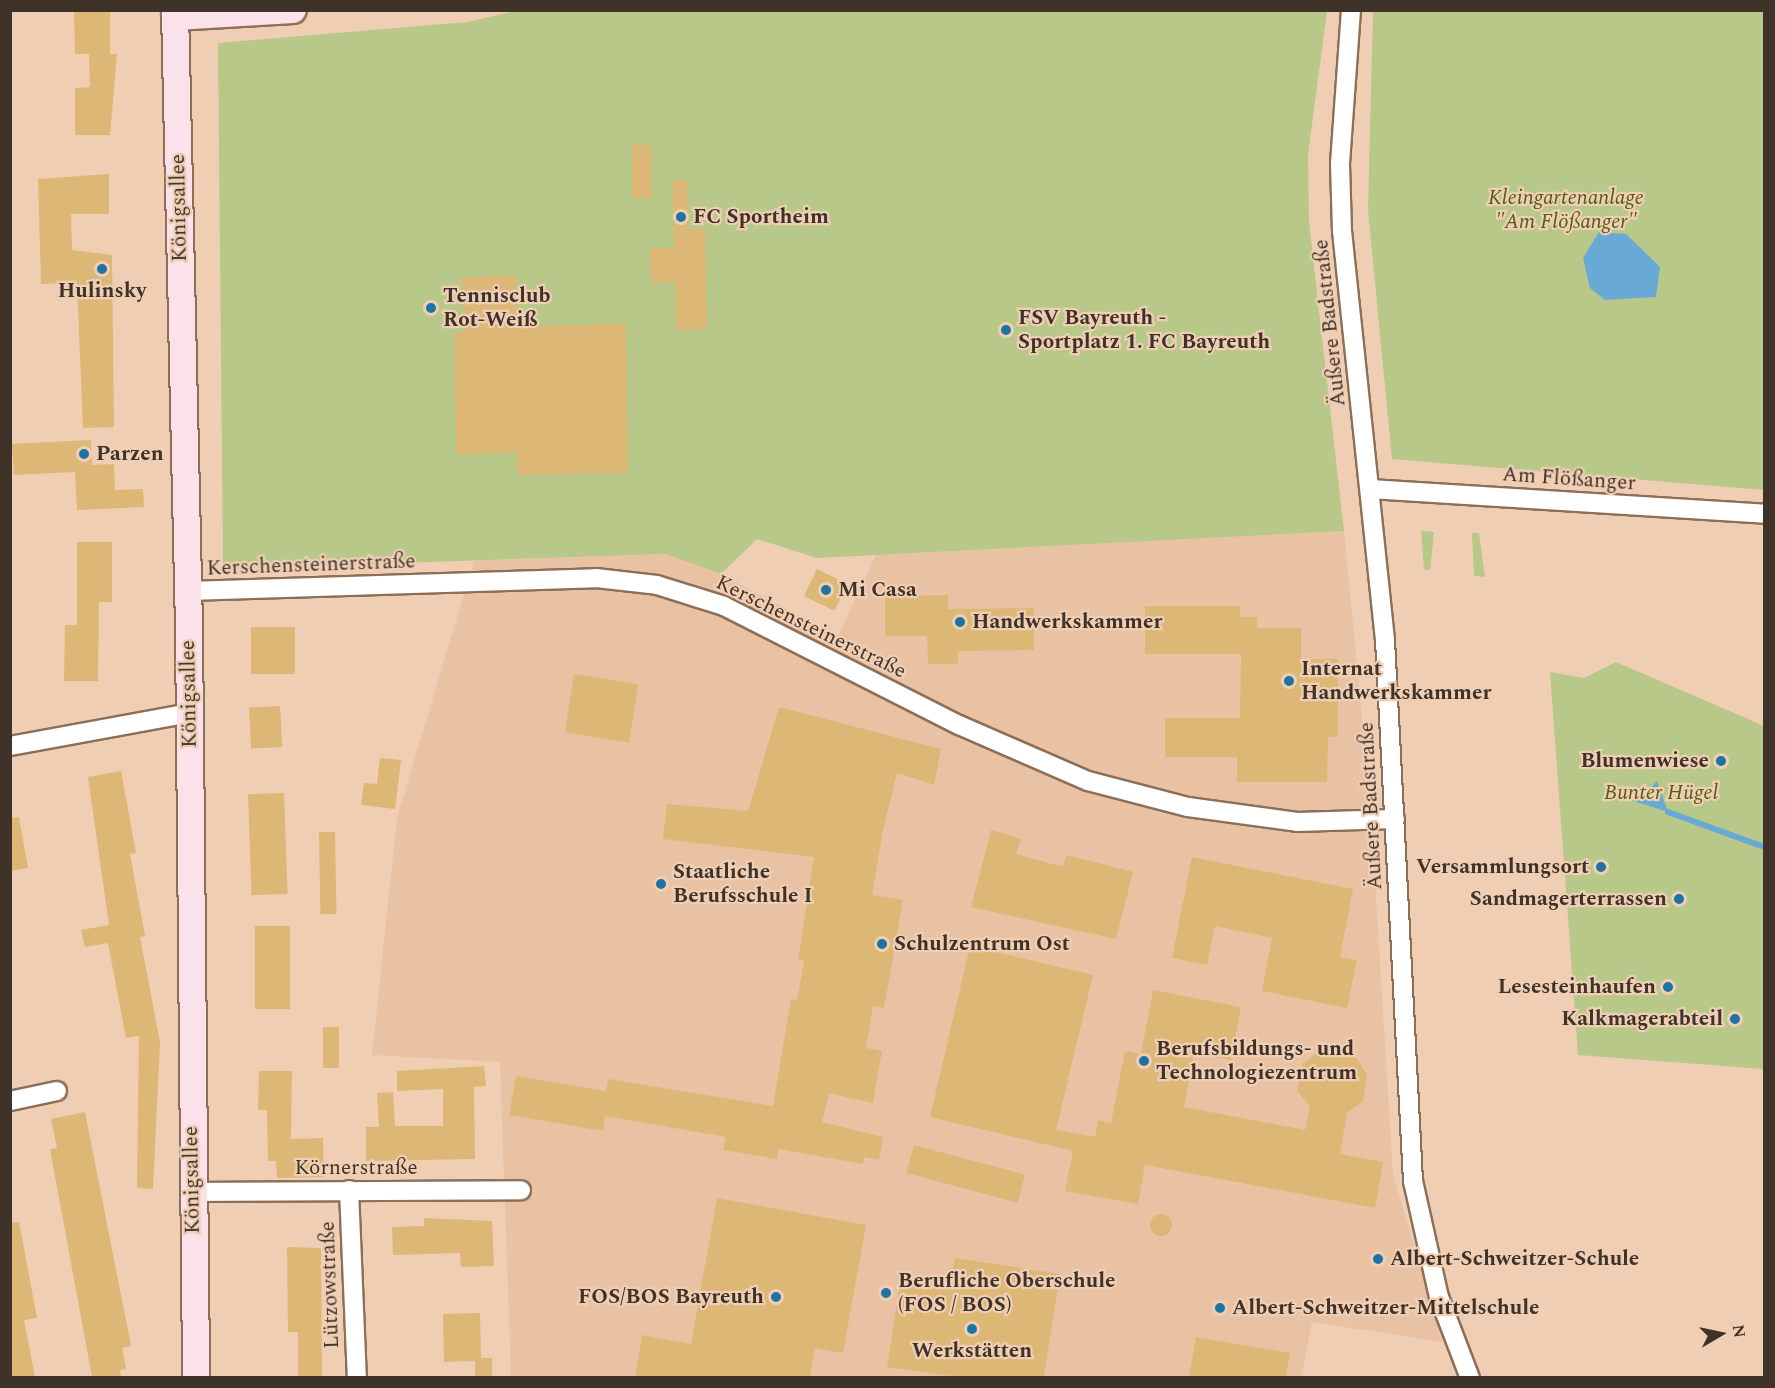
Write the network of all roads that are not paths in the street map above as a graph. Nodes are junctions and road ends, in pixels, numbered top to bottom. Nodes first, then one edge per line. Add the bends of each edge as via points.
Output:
1 (293, 10) edge
2 (1351, 10) edge
3 (175, 14) edge
4 (1371, 489) junction
5 (1764, 514) edge
6 (188, 591) junction
7 (190, 713) junction
8 (10, 746) edge
9 (1395, 819) junction
10 (57, 1091) dead end
11 (10, 1101) edge
12 (349, 1190) junction
13 (520, 1190) dead end
14 (192, 1192) junction
15 (196, 1377) edge
16 (357, 1377) edge
17 (1470, 1377) edge

1 - 3 main road
2 - 4 street, Äußere Badstraße via 1341,197
3 - 6 main road, Königsallee
4 - 5 street, Am Flößanger
4 - 9 street, Äußere Badstraße
6 - 7 main road, Königsallee
6 - 9 street, Kerschensteinerstraße via 596,578 657,585 724,606 959,725 1088,781 1188,807 1297,822
7 - 8 street
7 - 14 main road, Königsallee
9 - 17 street, Äußere Badstraße via 1413,1181 1439,1297
10 - 11 street
12 - 13 street, Körnerstraße
12 - 14 street, Körnerstraße
12 - 16 street, Lützowstraße
14 - 15 main road, Königsallee

